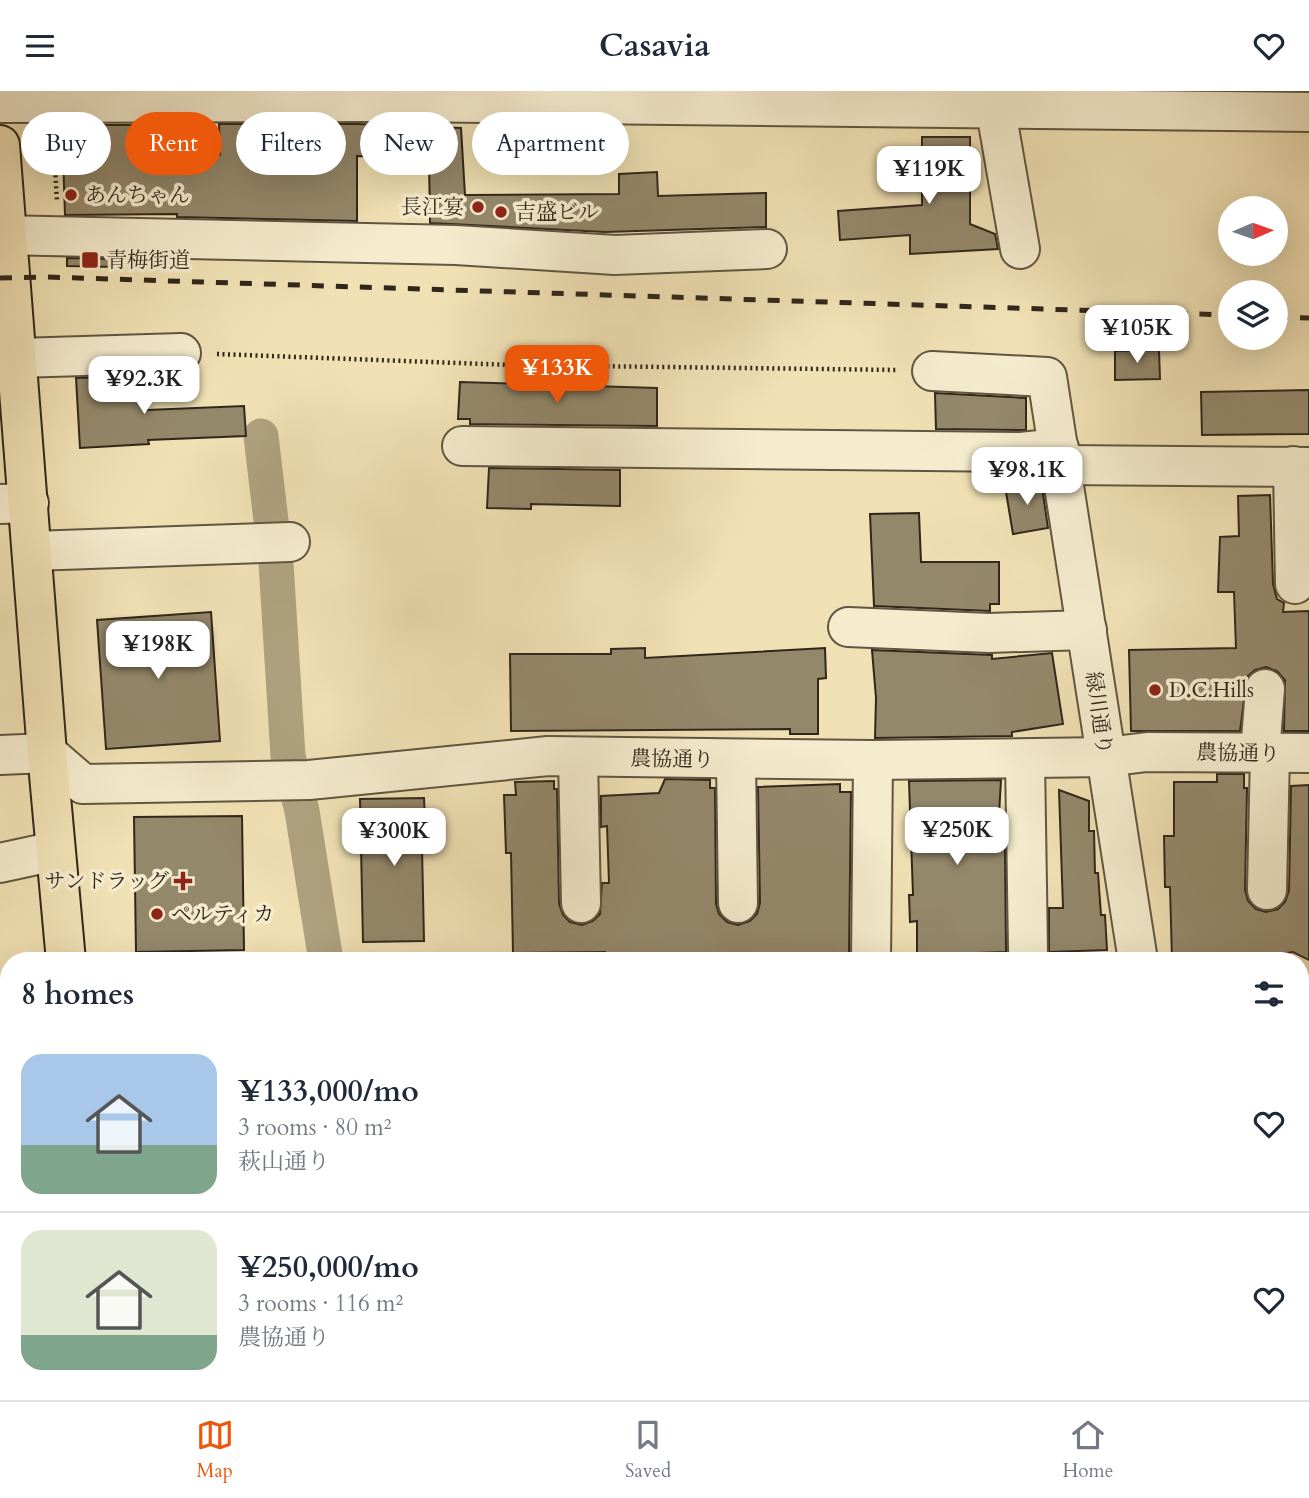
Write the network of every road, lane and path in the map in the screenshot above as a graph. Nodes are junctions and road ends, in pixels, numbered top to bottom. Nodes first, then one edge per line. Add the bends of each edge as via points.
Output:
1 (395, 97) edge
2 (0, 103) edge
3 (1001, 104) edge
4 (1309, 112) edge
5 (0, 145) edge
6 (56, 175) edge
7 (4, 235) edge
8 (58, 235) junction
9 (766, 249) dead end
10 (1020, 249) dead end
11 (181, 353) joint
12 (18, 358) junction
13 (932, 371) joint
14 (462, 446) dead end
15 (1060, 456) junction
16 (1301, 467) edge
17 (14, 504) edge
18 (272, 541) dead end
19 (32, 551) junction
20 (1295, 584) dead end
21 (848, 627) dead end
22 (1087, 630) junction
23 (1265, 689) dead end
24 (47, 753) junction
25 (1265, 753) junction
26 (1309, 753) edge
27 (0, 755) edge
28 (578, 757) junction
29 (1106, 757) junction
30 (1025, 759) junction
31 (873, 760) junction
32 (736, 761) junction
33 (55, 851) junction
34 (0, 863) edge
35 (1267, 890) dead end
36 (581, 903) dead end
37 (738, 903) dead end
38 (1028, 950) dead end
39 (65, 952) edge
40 (871, 952) edge
41 (1137, 952) edge

1 - 2 street
1 - 3 street
3 - 4 street
3 - 10 street
5 - 7 main road
6 - 8 path
7 - 8 street
7 - 12 main road
8 - 9 street via 456,245 615,255
11 - 12 street
11 - 13 path via 511,365
12 - 17 main road
13 - 15 street, 緑川通り via 1047,377
14 - 15 street
15 - 16 street
15 - 22 street, 緑川通り
16 - 20 street
17 - 19 main road
18 - 19 street
19 - 24 main road
21 - 22 street via 989,633
22 - 29 street, 緑川通り
23 - 25 street
24 - 27 street
24 - 28 street, 農協通り via 83,784 293,780
24 - 33 main road
25 - 26 street, 農協通り
25 - 29 street, 農協通り via 1147,752
25 - 35 street
28 - 32 street, 農協通り
28 - 36 street
29 - 30 street, 農協通り
29 - 41 street, 緑川通り
30 - 31 street, 農協通り
30 - 38 street
31 - 32 street, 農協通り
31 - 40 street
32 - 37 street
33 - 34 street
33 - 39 main road

